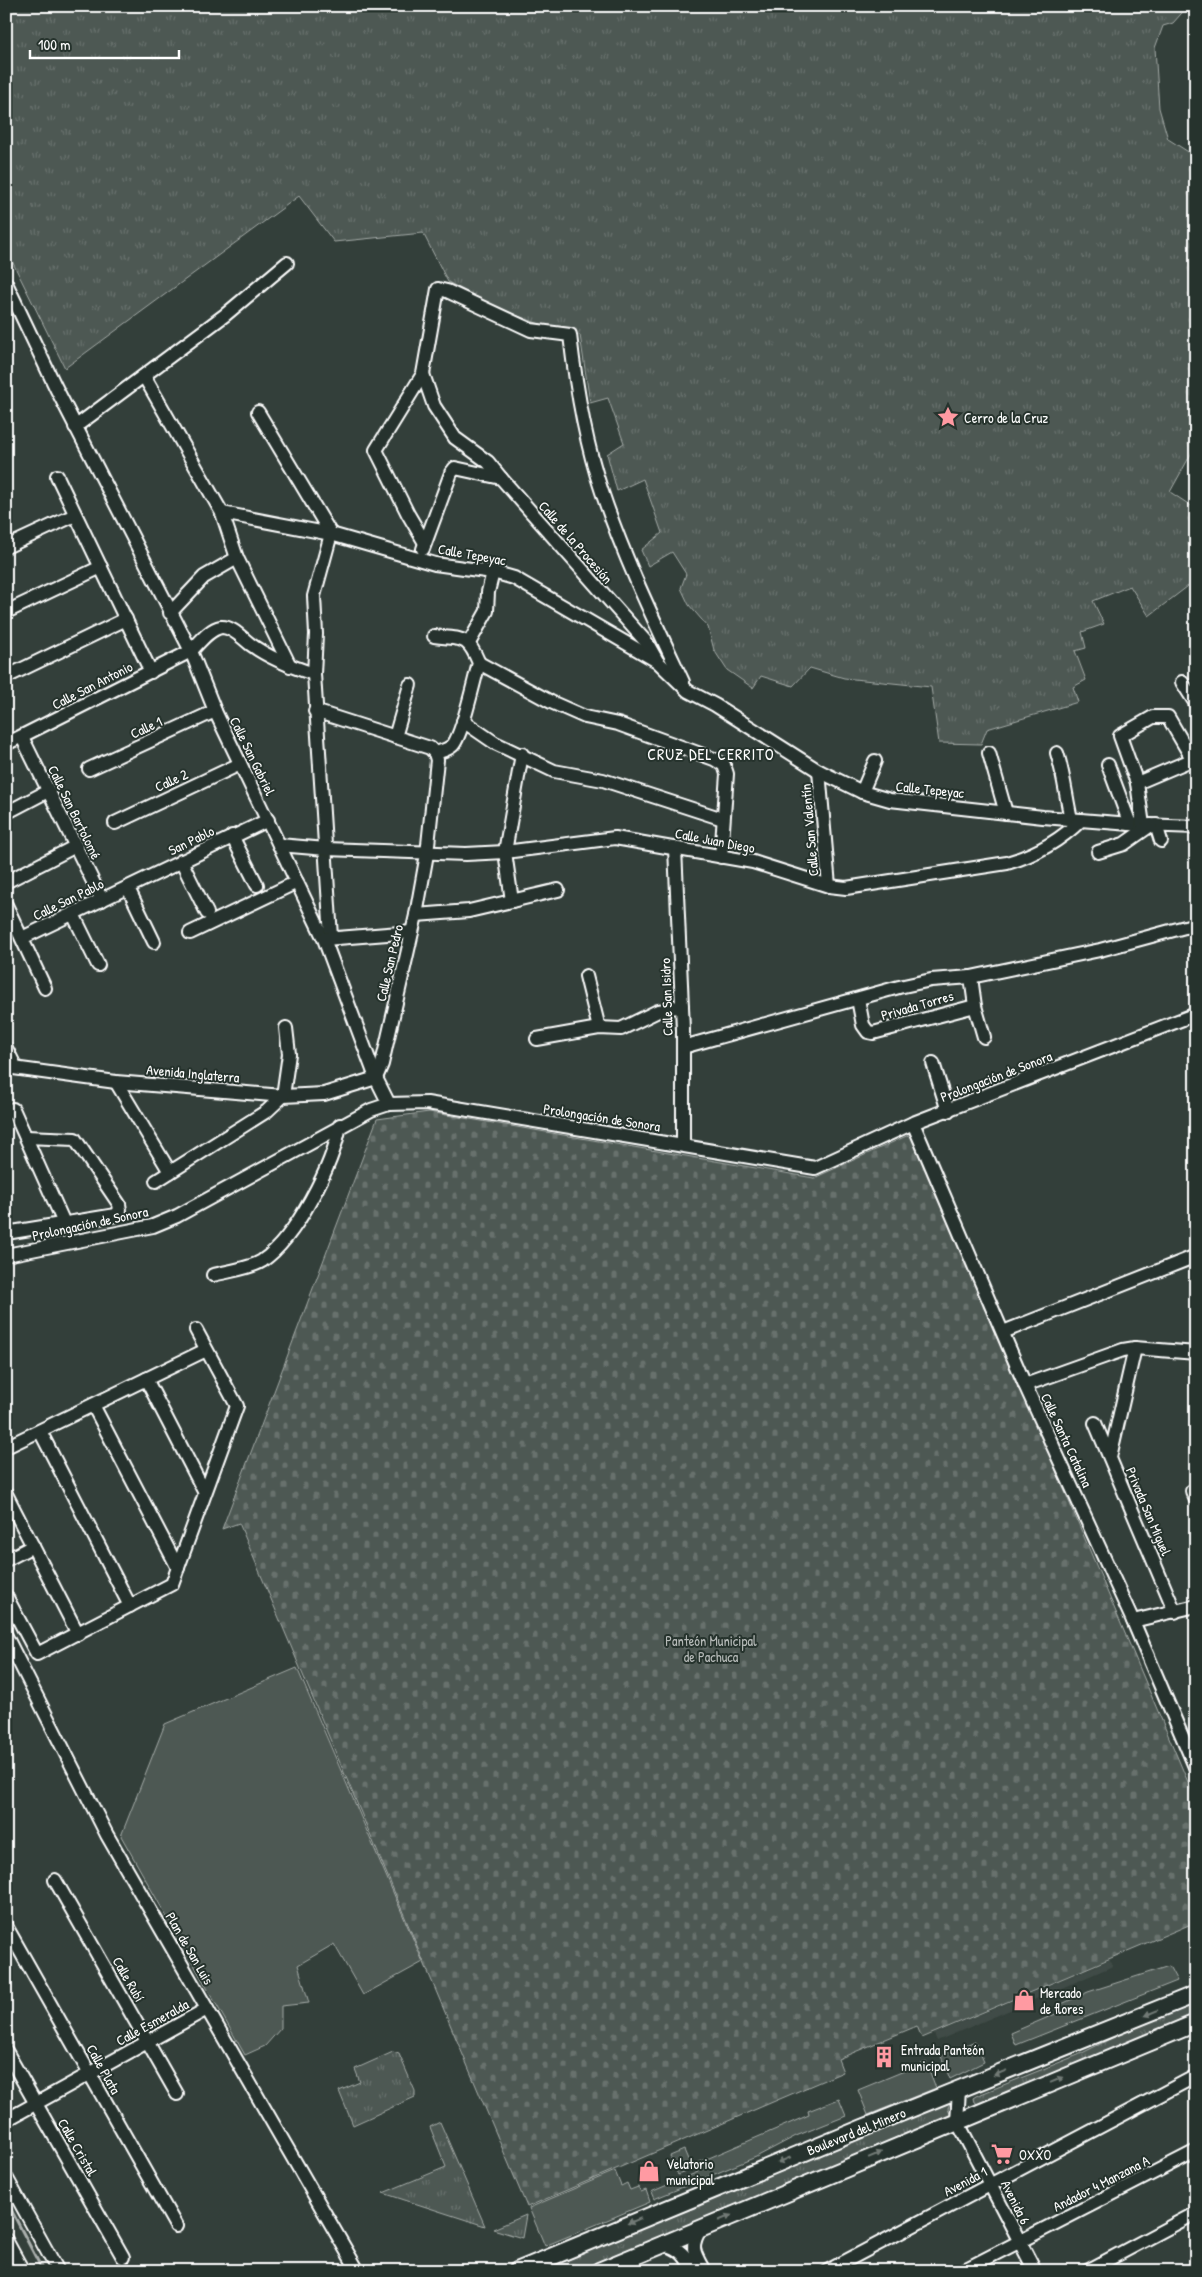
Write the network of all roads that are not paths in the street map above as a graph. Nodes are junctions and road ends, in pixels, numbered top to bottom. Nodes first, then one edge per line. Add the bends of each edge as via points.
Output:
1 (287, 263) dead end
2 (6, 283) edge
3 (422, 374) junction
4 (144, 376) junction
5 (258, 412) dead end
6 (75, 427) junction
7 (57, 476) dead end
8 (501, 478) junction
9 (222, 513) junction
10 (76, 515) junction
11 (331, 534) junction
12 (425, 543) junction
13 (6, 547) edge
14 (237, 558) junction
15 (420, 559) junction
16 (101, 567) junction
17 (493, 572) junction
18 (6, 612) edge
19 (170, 613) junction
20 (126, 619) junction
21 (434, 636) dead end
22 (469, 643) junction
23 (191, 652) junction
24 (657, 661) junction
25 (479, 663) junction
26 (290, 666) junction
27 (152, 672) junction
28 (314, 674) junction
29 (6, 677) edge
30 (1182, 682) dead end
31 (410, 685) dead end
32 (688, 691) junction
33 (1194, 699) edge
34 (215, 711) junction
35 (315, 711) junction
36 (463, 721) junction
37 (22, 737) junction
38 (395, 737) junction
39 (6, 744) edge
40 (435, 753) junction
41 (989, 753) dead end
42 (1057, 753) dead end
43 (522, 754) junction
44 (1194, 759) edge
45 (875, 762) dead end
46 (240, 764) junction
47 (1108, 765) dead end
48 (89, 769) dead end
49 (819, 772) junction
50 (1137, 783) junction
51 (48, 791) junction
52 (862, 792) junction
53 (1006, 812) junction
54 (6, 813) edge
55 (723, 819) junction
56 (1076, 819) junction
57 (268, 820) junction
58 (115, 823) dead end
59 (1145, 825) junction
60 (1196, 827) edge
61 (232, 836) junction
62 (1161, 841) dead end
63 (279, 845) junction
64 (76, 846) junction
65 (675, 848) junction
66 (326, 849) junction
67 (505, 852) junction
68 (1098, 852) dead end
69 (427, 854) junction
70 (721, 857) junction
71 (181, 861) junction
72 (6, 882) edge
73 (297, 882) junction
74 (257, 886) dead end
75 (829, 886) junction
76 (128, 888) junction
77 (558, 890) dead end
78 (102, 900) junction
79 (512, 901) junction
80 (6, 906) edge
81 (73, 914) junction
82 (207, 914) dead end
83 (416, 915) junction
84 (1196, 924) edge
85 (190, 932) dead end
86 (412, 932) junction
87 (22, 938) junction
88 (328, 938) junction
89 (154, 942) dead end
90 (98, 965) dead end
91 (586, 976) dead end
92 (971, 977) junction
93 (45, 988) dead end
94 (858, 999) junction
95 (682, 1006) junction
96 (975, 1006) junction
97 (1196, 1014) edge
98 (286, 1028) dead end
99 (599, 1028) junction
100 (984, 1037) dead end
101 (537, 1039) dead end
102 (683, 1039) junction
103 (6, 1048) edge
104 (933, 1063) dead end
105 (11, 1068) edge
106 (376, 1078) junction
107 (116, 1082) junction
108 (283, 1096) junction
109 (389, 1104) junction
110 (10, 1111) edge
111 (948, 1111) junction
112 (913, 1123) junction
113 (340, 1125) junction
114 (26, 1137) junction
115 (684, 1146) junction
116 (170, 1172) junction
117 (156, 1181) dead end
118 (64, 1223) junction
119 (6, 1233) edge
120 (6, 1255) edge
121 (1196, 1256) edge
122 (213, 1275) dead end
123 (196, 1330) dead end
124 (1002, 1332) junction
125 (1135, 1348) junction
126 (206, 1350) junction
127 (1196, 1354) edge
128 (146, 1379) junction
129 (1025, 1385) junction
130 (93, 1405) junction
131 (1095, 1423) dead end
132 (40, 1430) junction
133 (6, 1447) edge
134 (1110, 1457) junction
135 (205, 1493) junction
136 (6, 1494) edge
137 (33, 1546) junction
138 (6, 1560) edge
139 (178, 1568) junction
140 (6, 1596) edge
141 (130, 1606) junction
142 (1196, 1606) edge
143 (1175, 1612) junction
144 (1133, 1620) junction
145 (78, 1634) junction
146 (6, 1636) edge
147 (1196, 1768) edge
148 (55, 1880) dead end
149 (6, 1926) edge
150 (1196, 1994) edge
151 (207, 2009) junction
152 (1196, 2023) edge
153 (148, 2042) junction
154 (6, 2051) edge
155 (90, 2074) junction
156 (1196, 2076) edge
157 (959, 2090) junction
158 (178, 2094) dead end
159 (36, 2103) junction
160 (6, 2120) edge
161 (957, 2121) junction
162 (1196, 2151) edge
163 (6, 2177) edge
164 (990, 2185) junction
165 (1196, 2213) edge
166 (176, 2226) dead end
167 (701, 2228) junction
168 (6, 2240) edge
169 (1020, 2241) junction
170 (664, 2244) junction
171 (123, 2257) dead end
172 (23, 2271) edge
173 (58, 2271) edge
174 (358, 2271) edge
175 (517, 2271) edge
176 (600, 2271) edge
177 (693, 2271) edge
178 (704, 2271) edge
179 (827, 2271) edge
180 (962, 2271) edge
181 (1035, 2271) edge
182 (1087, 2271) edge

1 - 4 street
2 - 6 street, Calle San Gabriel
3 - 8 street, Calle de la Procesión via 434,406 454,438 488,462
3 - 12 street via 376,450
3 - 32 street via 438,289 532,330 570,335 575,378 602,491 630,567
4 - 6 street
4 - 9 street
5 - 11 street
6 - 19 street, Calle San Gabriel
7 - 10 street
8 - 12 street via 456,468 451,473
8 - 24 street, Calle de la Procesión via 647,643
9 - 11 street, Calle Tepeyac
9 - 14 street
10 - 13 street
10 - 16 street
11 - 15 street, Calle Tepeyac
11 - 28 street via 314,596
12 - 15 street
14 - 19 street via 204,577
14 - 26 street
15 - 17 street, Calle Tepeyac
16 - 18 street
16 - 20 street
17 - 22 street via 487,611
17 - 24 street, Calle Tepeyac via 514,578
19 - 23 street, Calle San Gabriel
20 - 27 street
20 - 29 street
21 - 22 street via 462,639
22 - 25 street
23 - 26 street, Calle San Antonio via 212,630 222,627
23 - 27 street, Calle San Antonio
23 - 34 street, Calle San Gabriel
24 - 32 street, Calle Tepeyac
25 - 36 street
25 - 55 street via 585,717 618,724 724,765 727,774
26 - 28 street, Calle San Antonio
27 - 37 street, Calle San Antonio
28 - 35 street
30 - 33 street
31 - 38 street
32 - 49 street, Calle Tepeyac
34 - 46 street, Calle San Gabriel
34 - 48 street, Calle 1
35 - 38 street
35 - 66 street
36 - 40 street via 454,743 447,750
36 - 43 street via 495,743
37 - 39 street, Calle San Antonio
37 - 51 street, Calle San Bartolomé
38 - 40 street via 430,748
40 - 69 street, Calle San Pedro via 437,760
41 - 53 street
42 - 56 street via 1063,784
43 - 55 street via 554,770 603,780
43 - 67 street
44 - 50 street
44 - 50 street via 1168,717 1153,717 1120,736
45 - 52 street
46 - 57 street, Calle San Gabriel
46 - 58 street, Calle 2
47 - 59 street
49 - 52 street, Calle Tepeyac
49 - 75 street, Calle San Valentín
50 - 59 street
51 - 54 street
51 - 64 street, Calle San Bartolomé
52 - 53 street, Calle Tepeyac via 890,800
53 - 56 street, Calle Tepeyac
55 - 70 street
56 - 59 street, Calle Tepeyac
56 - 75 street, Calle Juan Diego via 1069,832 1025,858 1007,864 855,887
57 - 61 street, San Pablo
57 - 63 street, Calle San Gabriel
59 - 60 street, Calle Tepeyac
59 - 62 street
59 - 68 street via 1124,844
61 - 71 street, San Pablo
61 - 74 street
63 - 66 street, Calle Juan Diego
63 - 73 street, Calle San Gabriel
64 - 72 street
64 - 78 street, Calle San Bartolomé
65 - 67 street, Calle Juan Diego via 615,838
65 - 70 street, Calle Juan Diego
65 - 95 street, Calle San Isidro
66 - 69 street, Calle Juan Diego
66 - 88 street
67 - 69 street, Calle Juan Diego
67 - 79 street
69 - 83 street, Calle San Pedro
70 - 75 street, Calle Juan Diego via 753,862
71 - 76 street, San Pablo
71 - 82 street
73 - 85 street
73 - 88 street, Calle San Gabriel
76 - 78 street, Calle San Pablo
76 - 89 street
77 - 79 street
78 - 81 street, Calle San Pablo
79 - 83 street via 468,910
80 - 87 street
81 - 87 street, Calle San Pablo
81 - 90 street
83 - 86 street, Calle San Pedro
84 - 92 street via 1100,950
86 - 88 street
86 - 106 street, Calle San Pedro
87 - 93 street
88 - 106 street, Calle San Gabriel
91 - 99 street
92 - 94 street via 931,980
92 - 96 street
94 - 96 street, Privada Torres via 863,1026 873,1033
94 - 102 street
95 - 99 street via 658,1011 621,1028
95 - 102 street, Calle San Isidro
96 - 100 street
97 - 111 street, Prolongación de Sonora
98 - 108 street via 289,1054
99 - 101 street
102 - 115 street, Calle San Isidro
103 - 105 street
104 - 111 street
105 - 107 street, Avenida Inglaterra
106 - 108 street, Avenida Inglaterra via 324,1094
106 - 109 street, Calle San Gabriel
107 - 108 street, Avenida Inglaterra
107 - 116 street
108 - 116 street via 267,1111
109 - 113 street, Prolongación de Sonora
109 - 115 street, Prolongación de Sonora via 427,1103
110 - 114 street
111 - 112 street, Prolongación de Sonora
112 - 115 street, Prolongación de Sonora via 815,1168
112 - 124 street, Calle Santa Catalina
113 - 120 street, Prolongación de Sonora via 177,1216 153,1226
113 - 122 street via 337,1140 309,1205 280,1246 260,1262
114 - 118 street
114 - 118 street via 75,1139 119,1204 120,1210 116,1215
116 - 117 street
118 - 119 street
121 - 124 street
123 - 126 street
124 - 129 street, Calle Santa Catalina
125 - 127 street
125 - 129 street
125 - 134 street
126 - 128 street
126 - 135 street via 237,1406
128 - 130 street
128 - 135 street
129 - 144 street, Calle Santa Catalina
130 - 132 street
130 - 139 street
131 - 134 street, Privada San Miguel
132 - 133 street
132 - 141 street
134 - 143 street, Privada San Miguel
135 - 139 street
136 - 137 street
137 - 138 street
137 - 145 street
139 - 141 street via 172,1584
140 - 145 street via 37,1654
141 - 145 street
142 - 143 street
143 - 144 street
144 - 147 street, Calle Santa Catalina
146 - 151 street, Plan de San Luis via 107,1835
148 - 153 street, Calle Rubí
149 - 155 street, Calle Plata
150 -> 157 main road, Boulevard del Minero
151 - 153 street, Calle Esmeralda
151 - 174 street, Plan de San Luis
161 -> 152 main road
153 - 155 street, Calle Esmeralda
153 - 158 street, Calle Rubí
154 - 159 street, Calle Cristal
155 - 159 street, Calle Esmeralda
155 - 166 street, Calle Plata
156 - 164 street, Avenida 1
157 - 161 street
157 -> 175 main road, Boulevard del Minero
159 - 160 street, Calle Esmeralda
159 - 171 street, Calle Cristal
161 - 164 street, Avenida 6
167 -> 161 main road
162 - 169 street, Andador 4 Manzana A
163 - 173 street
164 - 169 street, Avenida 6
164 - 179 street, Avenida 1
165 - 182 street
167 - 170 main road
167 - 178 street via 695,2238 694,2252
168 - 172 street
169 - 180 street, Andador 4 Manzana A
169 - 181 street, Avenida 6
170 - 176 main road
170 - 177 street via 677,2247 685,2254

